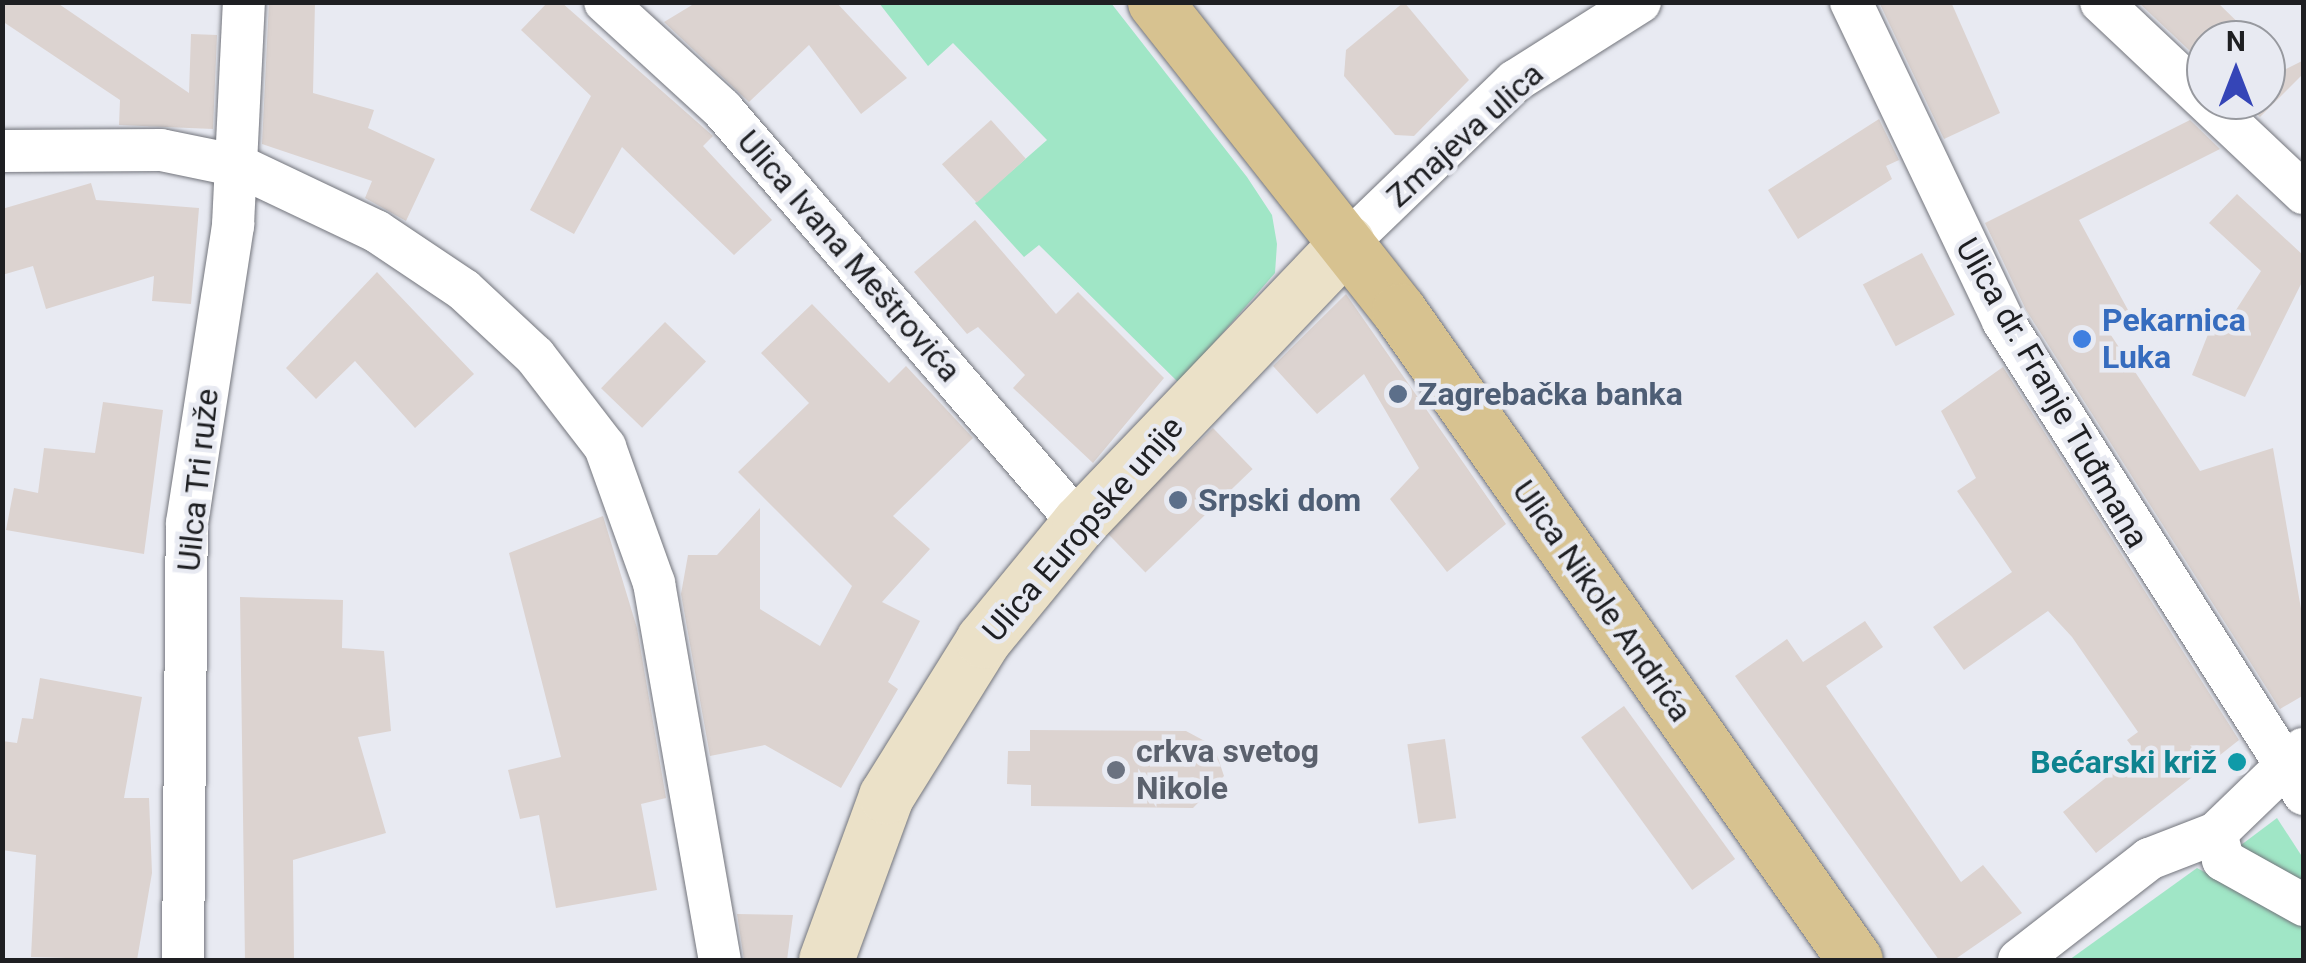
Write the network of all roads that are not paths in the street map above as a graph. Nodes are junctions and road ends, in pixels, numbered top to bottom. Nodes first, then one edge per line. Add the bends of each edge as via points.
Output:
1 (244, 2) edge
2 (605, 2) edge
3 (1155, 2) edge
4 (1640, 2) edge
5 (1851, 2) edge
6 (2101, 2) edge
7 (2, 152) edge
8 (238, 166) junction
9 (2304, 193) edge
10 (1347, 243) junction
11 (1079, 523) junction
12 (2297, 769) edge
13 (2216, 833) junction
14 (2304, 904) edge
15 (183, 960) edge
16 (720, 960) edge
17 (826, 960) edge
18 (1854, 960) edge
19 (2019, 960) edge

1 - 8 street, Uilca Tri ruže
2 - 11 street, Ulica Ivana Meštrovića via 722,108
3 - 10 main road, Ulica Nikole Andrića
4 - 10 street, Zmajeva ulica via 1516,81
5 - 12 street, Ulica dr. Franje Tuđmana via 2003,321
6 - 9 street
7 - 8 street via 161,150
8 - 15 street, Uilca Tri ruže via 186,523
8 - 16 street via 376,230 464,290 535,356 605,447 654,584
10 - 11 main road, Ulica Europske unije
10 - 18 main road, Ulica Nikole Andrića
11 - 17 main road, Ulica Europske unije via 984,640 886,796
12 - 13 street
13 - 14 street via 2223,860
13 - 19 street via 2148,859

